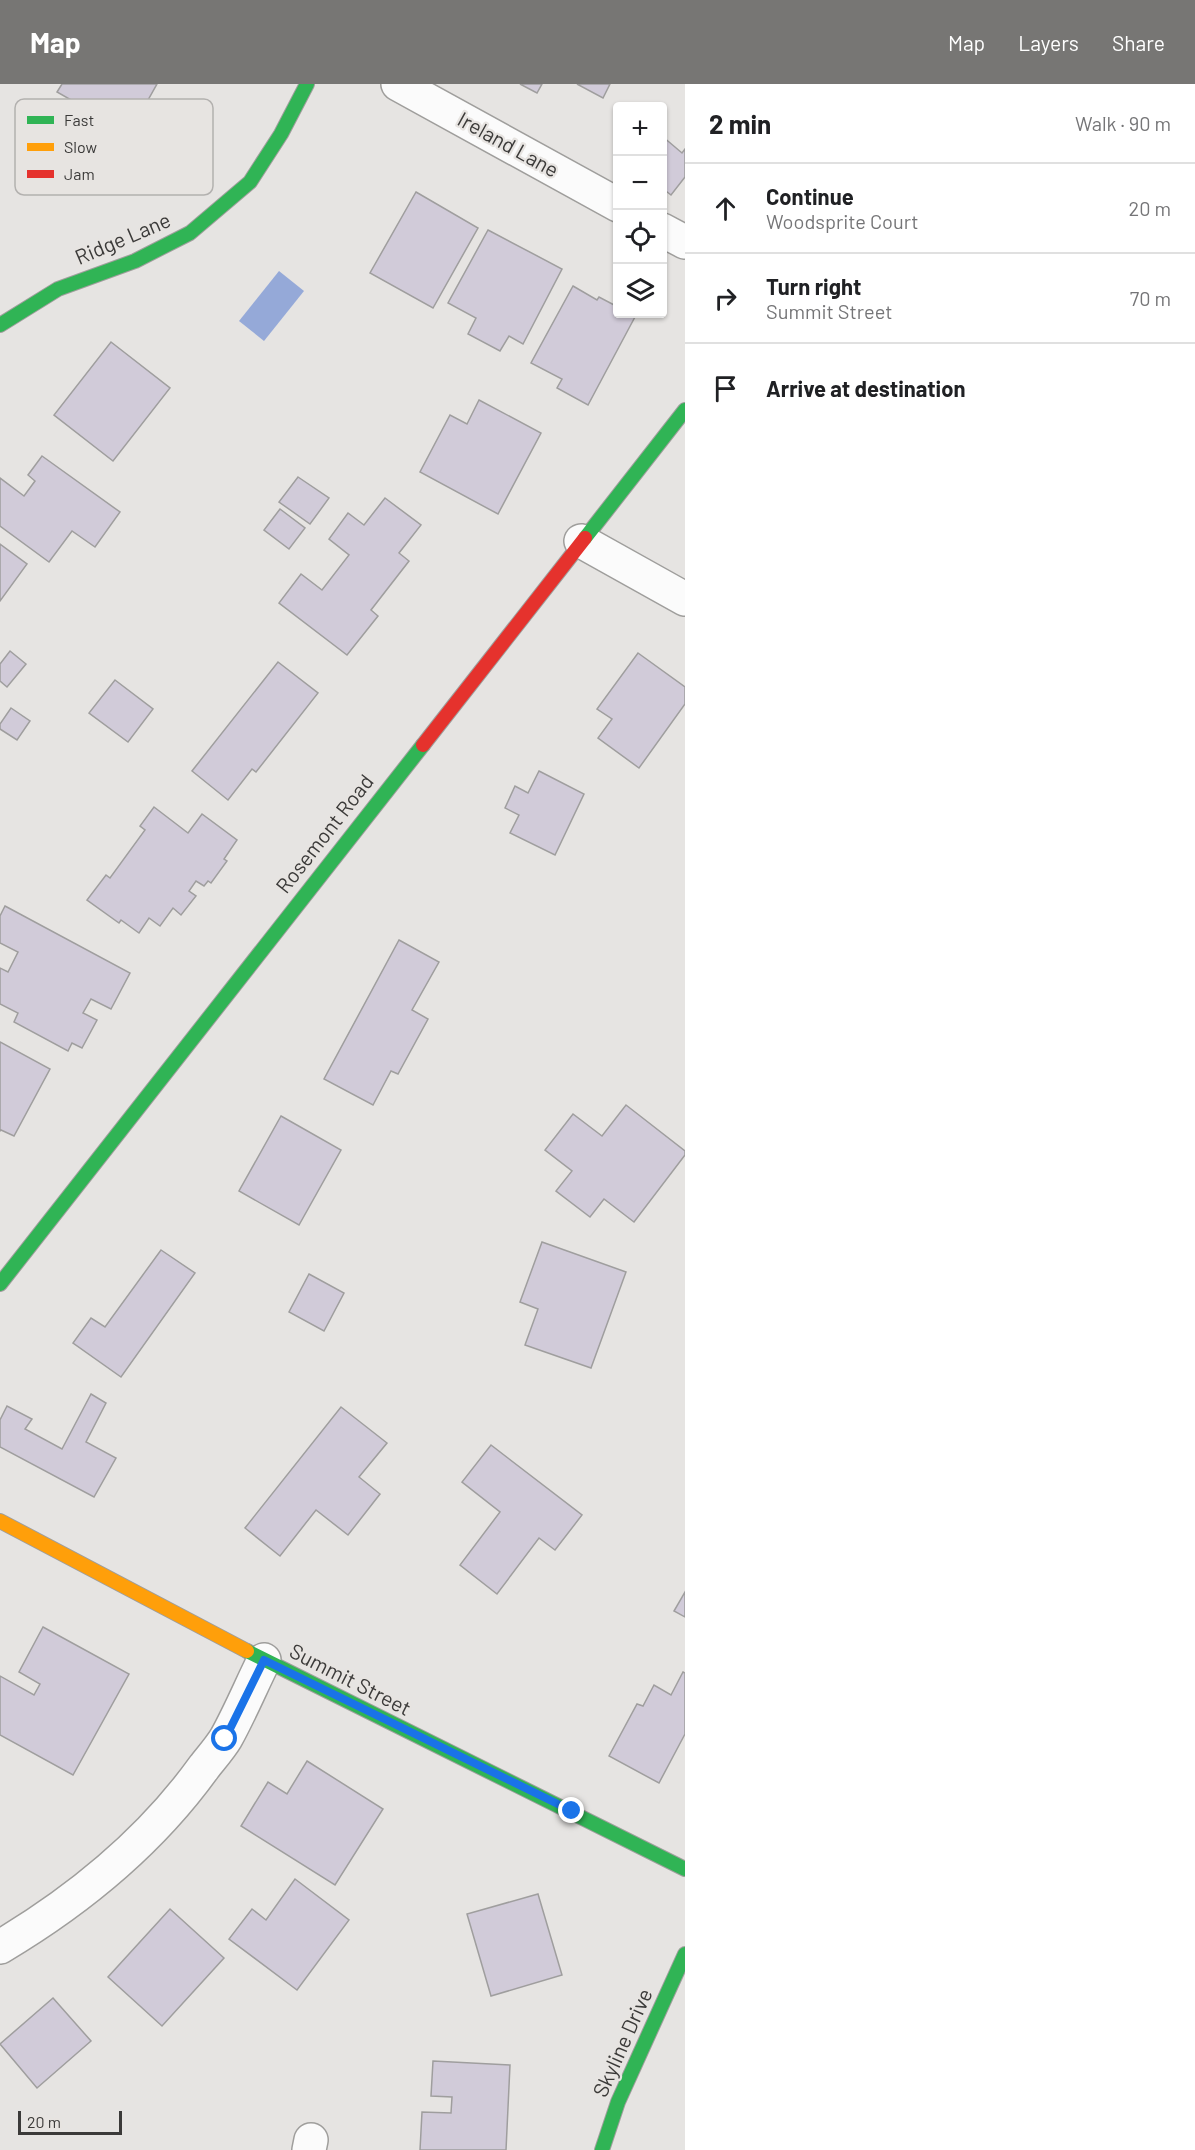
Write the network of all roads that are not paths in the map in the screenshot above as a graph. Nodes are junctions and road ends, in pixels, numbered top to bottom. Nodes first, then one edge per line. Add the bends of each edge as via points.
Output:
1 (307, 84) edge
2 (398, 84) edge
3 (613, 202) edge
4 (667, 232) edge
5 (685, 242) edge
6 (0, 325) edge
7 (685, 410) edge
8 (581, 541) junction
9 (685, 599) edge
10 (0, 1284) edge
11 (0, 1521) edge
12 (264, 1660) junction
13 (685, 1869) edge
14 (0, 1947) edge
15 (685, 1954) edge
16 (602, 2150) edge

1 - 6 street, Ridge Lane via 250,182 190,233 135,261 58,289
2 - 3 street, Ireland Lane
4 - 5 street
7 - 8 street, Rosemont Road
8 - 9 street
8 - 10 street, Rosemont Road
11 - 12 street, Summit Street
12 - 13 street, Summit Street
12 - 14 street via 225,1739 185,1794 139,1844 96,1881 42,1922
15 - 16 street, Skyline Drive via 618,2102

